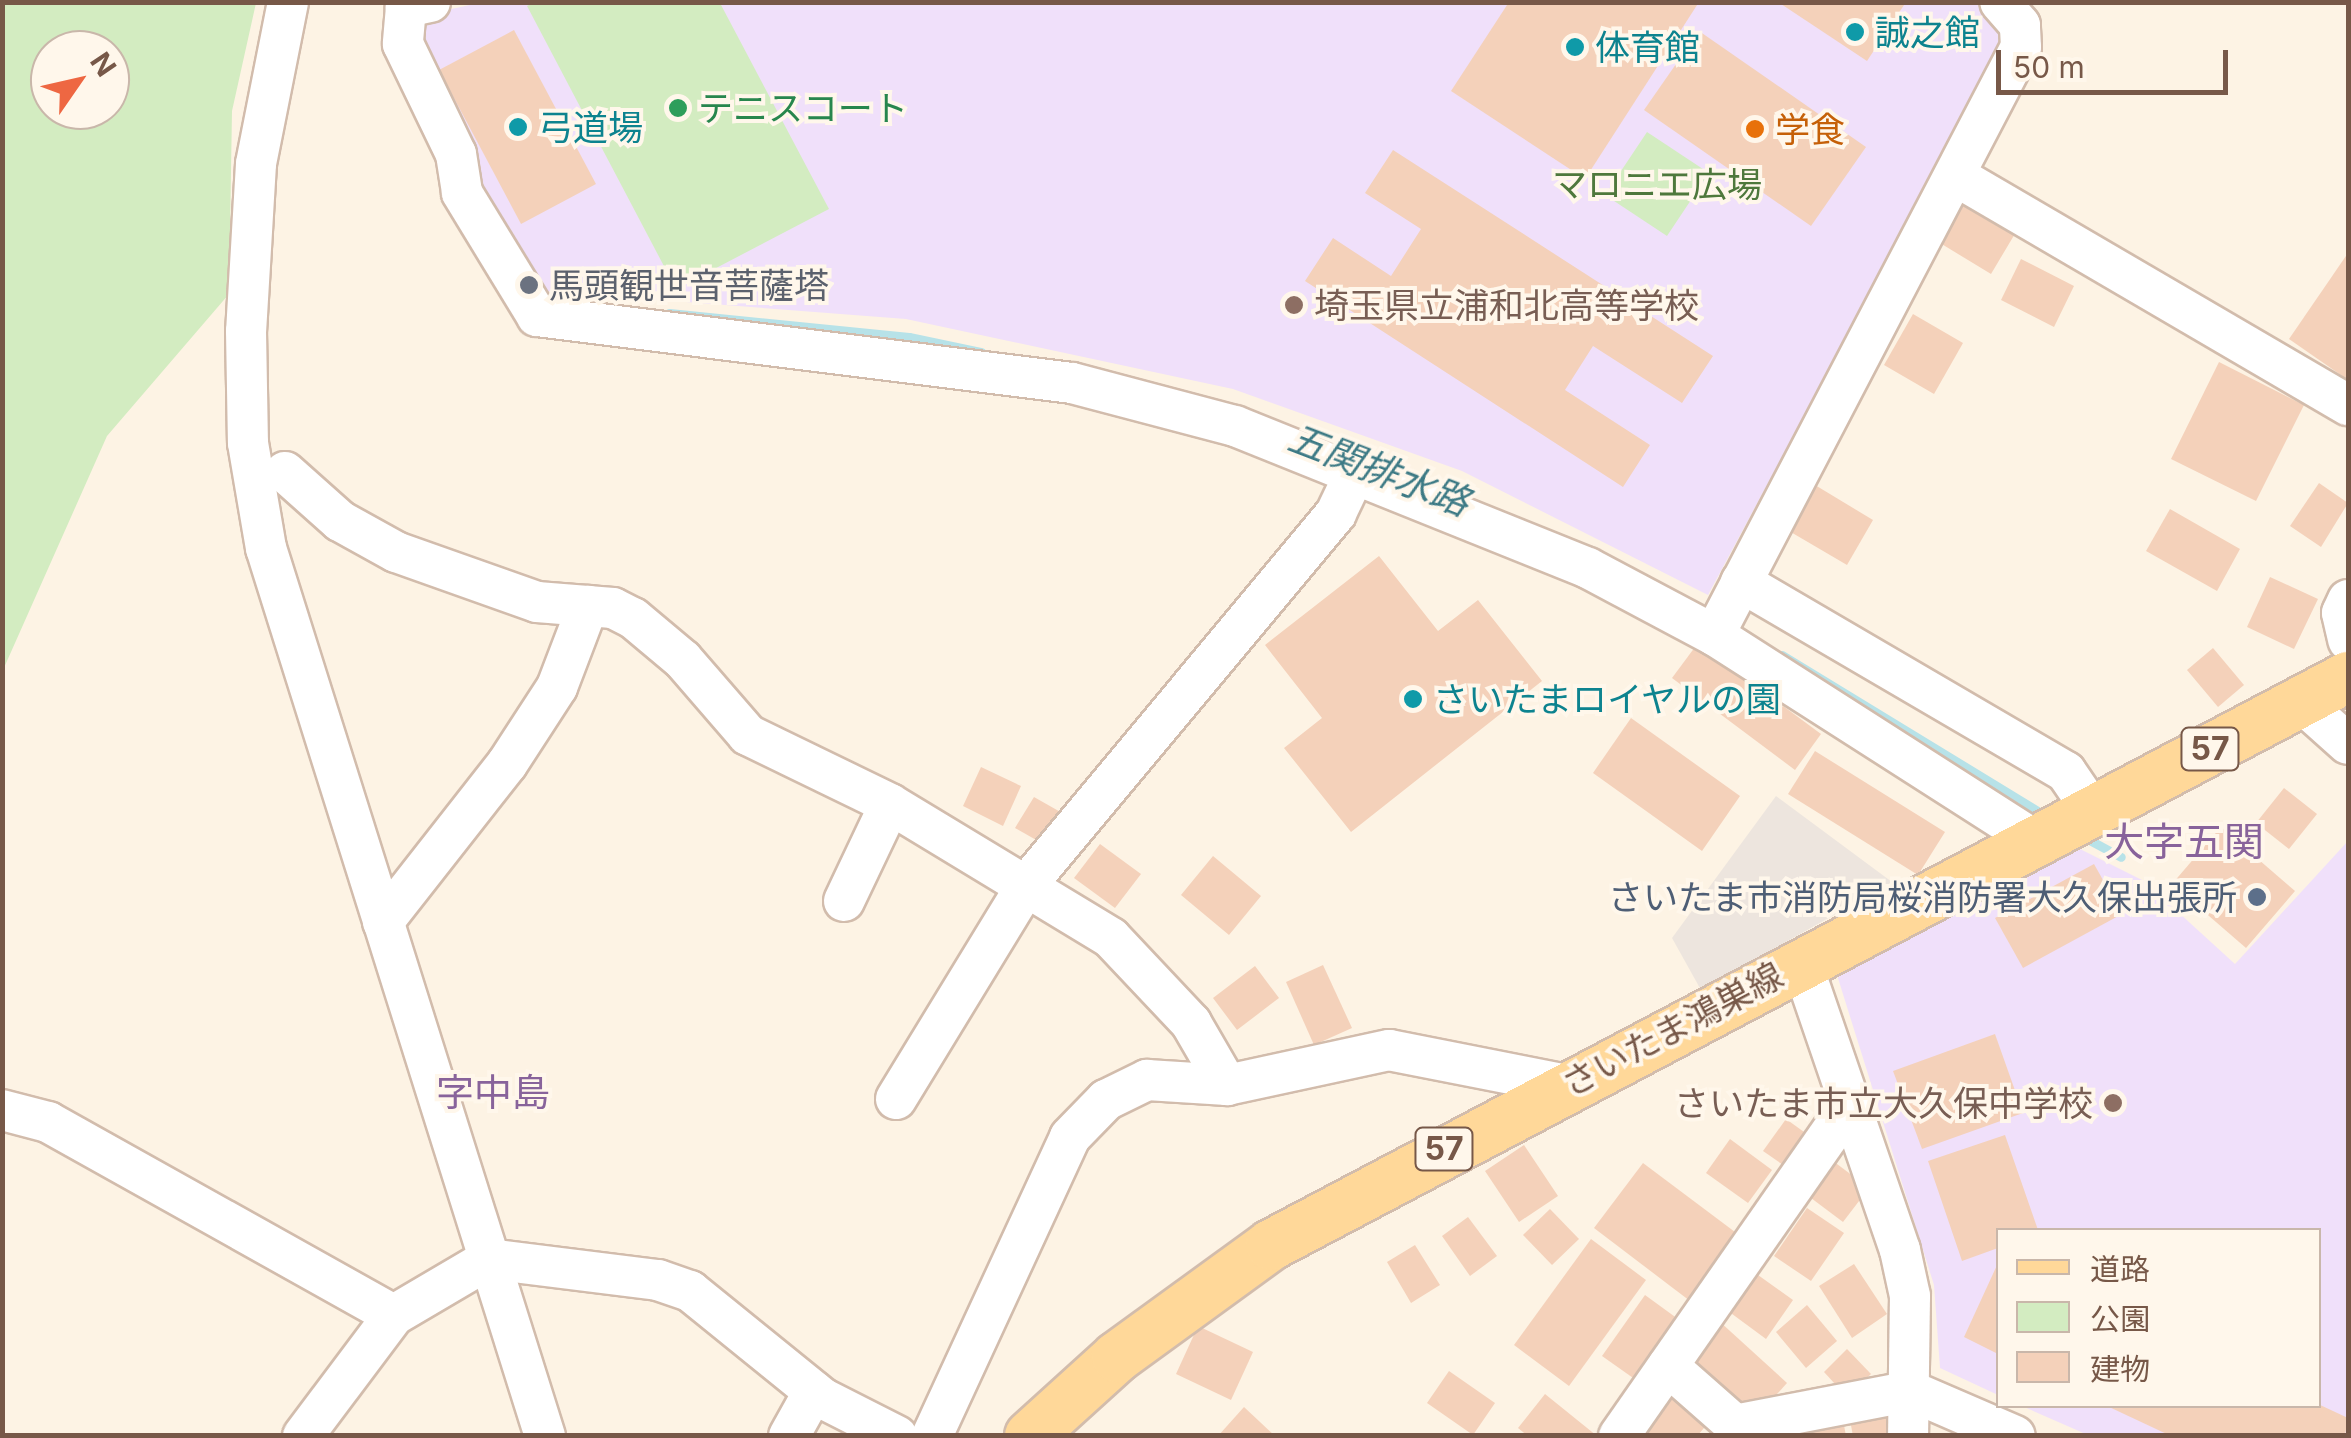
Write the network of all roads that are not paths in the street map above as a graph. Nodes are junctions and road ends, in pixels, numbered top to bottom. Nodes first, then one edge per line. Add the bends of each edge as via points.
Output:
1 (288, 2) edge
2 (430, 2) edge
3 (2000, 2) edge
4 (1956, 176) junction
5 (246, 343) junction
6 (2348, 405) edge
7 (1356, 471) junction
8 (284, 472) junction
9 (270, 563) junction
10 (1741, 582) junction
11 (2348, 600) edge
12 (588, 606) junction
13 (1714, 636) junction
14 (2348, 640) edge
15 (2348, 677) edge
16 (2301, 702) junction
17 (2348, 744) edge
18 (890, 804) junction
19 (2063, 826) junction
20 (1028, 883) junction
21 (844, 901) dead end
22 (384, 922) junction
23 (1801, 960) junction
24 (1227, 1084) junction
25 (1568, 1084) junction
26 (896, 1099) dead end
27 (1850, 1105) junction
28 (2, 1110) edge
29 (489, 1258) junction
30 (394, 1316) junction
31 (1668, 1366) junction
32 (814, 1391) junction
33 (1911, 1391) junction
34 (302, 1436) edge
35 (545, 1436) edge
36 (789, 1436) edge
37 (897, 1436) edge
38 (932, 1436) edge
39 (1030, 1436) edge
40 (1619, 1436) edge
41 (1908, 1436) edge
42 (2015, 1436) edge

1 - 5 street via 256,164
2 - 7 street via 406,8 403,44 456,154 462,193 537,316 1072,383 1235,426
3 - 4 street via 2020,25 2021,47
4 - 6 street
4 - 10 street
5 - 8 street
5 - 9 street via 248,443
7 - 13 street via 1588,568
7 - 20 street via 1336,514
8 - 9 street
8 - 12 street via 340,521 396,552 536,602
9 - 22 street
10 - 13 street
10 - 19 street via 2066,772
11 - 14 street via 2342,614
12 - 18 street via 613,608 658,636 748,735
12 - 22 street via 557,687 507,764
13 - 19 street
15 - 16 main road, さいたま鴻巣線 / 57
16 - 17 street
16 - 19 main road, さいたま鴻巣線 / 57
18 - 20 street
18 - 21 street
19 - 23 main road, さいたま鴻巣線 / 57
20 - 24 street via 1111,938 1164,992
20 - 26 street
22 - 29 street
23 - 25 main road, さいたま鴻巣線 / 57
23 - 27 street
24 - 25 street via 1389,1050
24 - 38 street via 1147,1080 1106,1100 1070,1138
25 - 39 main road, さいたま鴻巣線 / 57 via 1271,1244 1117,1357
27 - 31 street
27 - 33 street via 1910,1296
28 - 30 street via 48,1122
29 - 30 street
29 - 32 street via 658,1280 690,1292
29 - 35 street
30 - 34 street
31 - 33 street via 1735,1425
31 - 40 street
32 - 36 street
32 - 37 street
33 - 41 street
33 - 42 street

